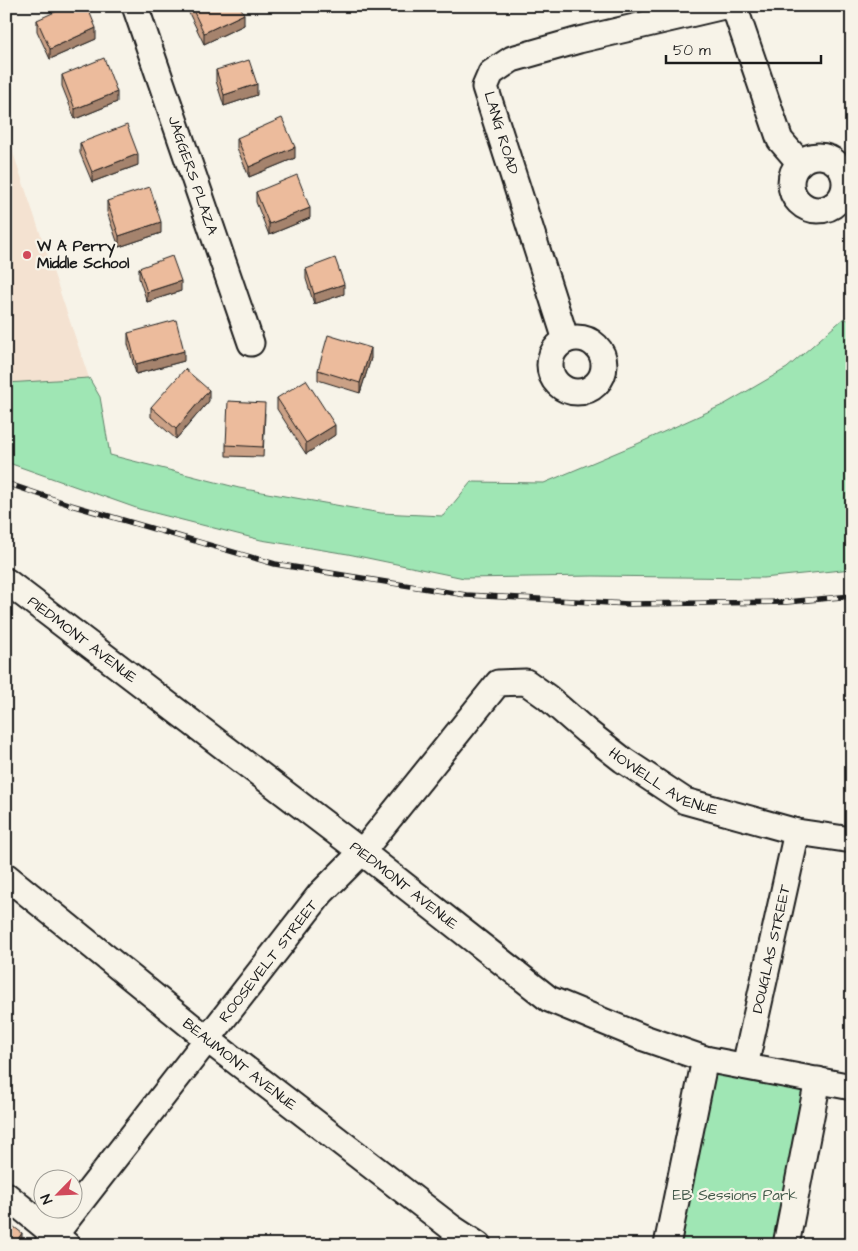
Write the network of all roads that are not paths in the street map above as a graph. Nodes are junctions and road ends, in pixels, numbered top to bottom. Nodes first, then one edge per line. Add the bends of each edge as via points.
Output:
1 (135, 6) edge
2 (724, 6) edge
3 (734, 6) edge
4 (800, 163) dead end
5 (566, 340) dead end
6 (251, 343) dead end
7 (6, 581) edge
8 (498, 683) joint
9 (797, 832) junction
10 (852, 840) edge
11 (362, 852) junction
12 (6, 876) edge
13 (207, 1039) junction
14 (705, 1059) junction
15 (745, 1066) junction
16 (818, 1080) junction
17 (852, 1087) edge
18 (6, 1195) edge
19 (56, 1241) edge
20 (478, 1245) edge
21 (667, 1245) edge
22 (786, 1245) edge

1 - 6 street, JAGGERS PLAZA
2 - 5 street, LANG ROAD via 512,59 491,73 485,87
3 - 4 street via 780,140
7 - 11 street, PIEDMONT AVENUE
8 - 9 street, HOWELL AVENUE via 526,682 623,760 685,801
8 - 11 street, ROOSEVELT STREET
9 - 10 street, HOWELL AVENUE
9 - 15 street, DOUGLAS STREET
11 - 13 street, ROOSEVELT STREET via 321,893
11 - 14 street, PIEDMONT AVENUE via 549,999
12 - 13 street, BEAUMONT AVENUE
13 - 19 street, ROOSEVELT STREET
13 - 20 street, BEAUMONT AVENUE
14 - 15 street, PIEDMONT AVENUE
14 - 21 street
15 - 16 street, PIEDMONT AVENUE
16 - 17 street, PIEDMONT AVENUE
16 - 22 street
18 - 19 street

